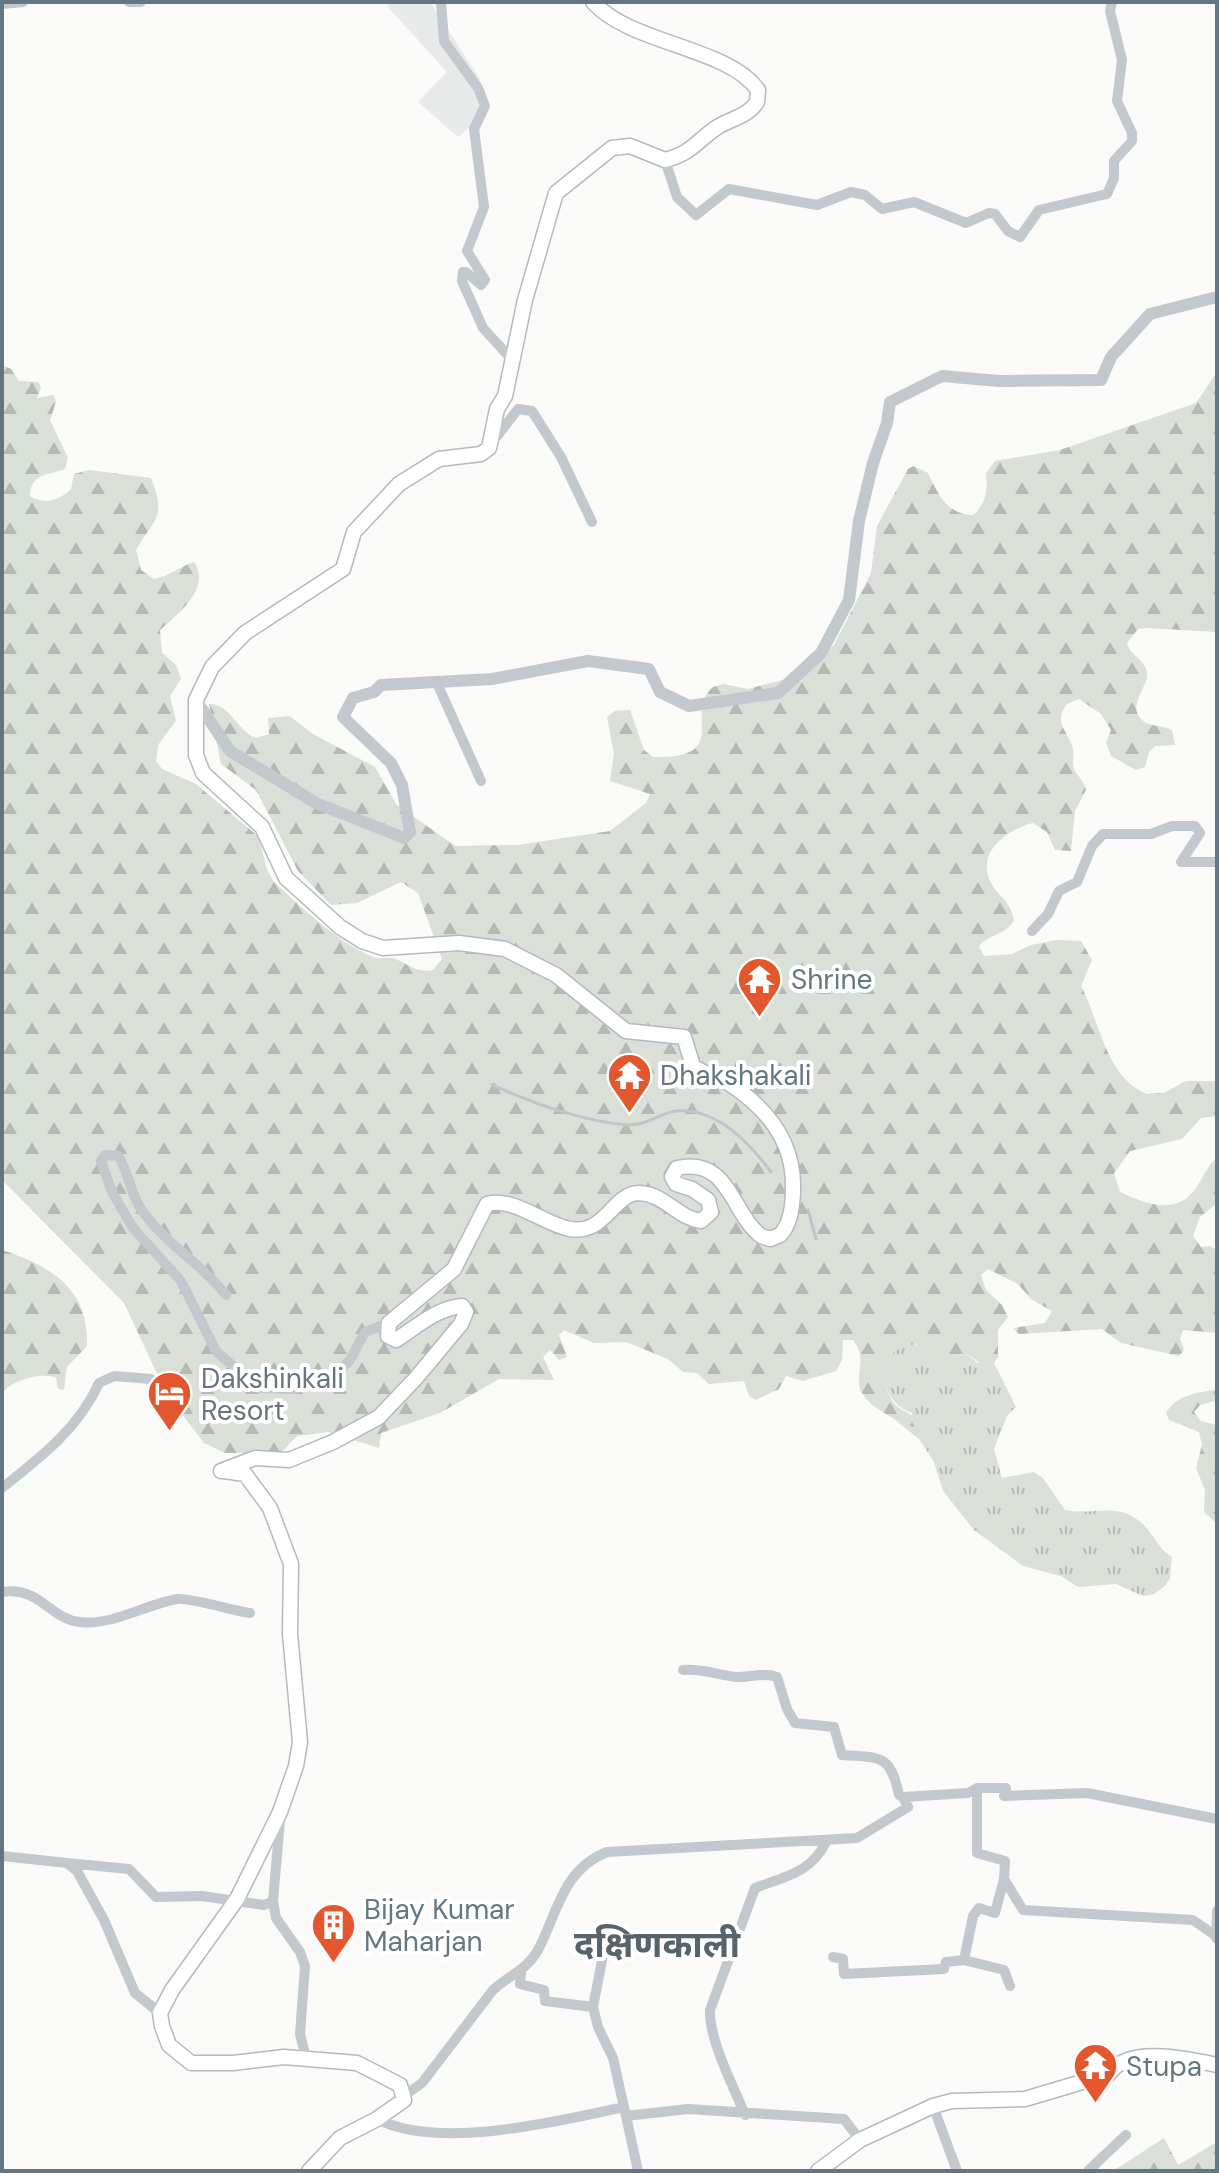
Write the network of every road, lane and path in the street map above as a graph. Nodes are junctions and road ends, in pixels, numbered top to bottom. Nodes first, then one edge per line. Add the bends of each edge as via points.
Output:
1 (23, 2) edge
2 (129, 2) edge
3 (141, 2) edge
4 (441, 2) edge
5 (593, 2) edge
6 (1112, 2) edge
7 (2, 4) edge
8 (665, 160) junction
9 (1217, 297) edge
10 (513, 361) junction
11 (489, 448) junction
12 (592, 522) dead end
13 (436, 681) junction
14 (196, 700) junction
15 (481, 781) dead end
16 (1217, 862) edge
17 (1032, 931) dead end
18 (226, 1295) dead end
19 (389, 1323) junction
20 (151, 1379) dead end
21 (2, 1488) edge
22 (2, 1592) edge
23 (250, 1613) dead end
24 (683, 1670) dead end
25 (977, 1788) junction
26 (903, 1797) junction
27 (280, 1812) junction
28 (1217, 1819) edge
29 (826, 1842) junction
30 (2, 1856) edge
31 (67, 1863) junction
32 (1004, 1879) junction
33 (237, 1899) junction
34 (273, 1901) junction
35 (1217, 1911) edge
36 (607, 1935) dead end
37 (1216, 1938) edge
38 (833, 1957) dead end
39 (964, 1960) junction
40 (521, 1973) junction
41 (1010, 1986) dead end
42 (593, 2007) junction
43 (160, 2013) junction
44 (306, 2058) junction
45 (1217, 2065) edge
46 (405, 2095) junction
47 (933, 2106) junction
48 (625, 2112) junction
49 (745, 2115) junction
50 (377, 2119) junction
51 (1126, 2135) dead end
52 (860, 2140) junction
53 (309, 2171) edge
54 (638, 2171) edge
55 (819, 2171) edge
56 (957, 2171) edge
57 (1088, 2171) edge

1 - 7 street
2 - 3 street
4 - 10 street via 444,41 485,106 474,129 484,207 467,251 485,280 481,285 463,272 462,281 483,328
5 - 8 main road via 620,22 735,71 758,90 753,108 720,126 691,152
6 - 8 street via 1122,60 1117,101 1132,141 1114,161 1107,194 1039,210 1020,237 995,214 966,223 914,202 882,209 865,195 851,192 817,205 729,189 696,215 677,197
8 - 10 main road via 630,146 612,148 556,193
9 - 13 street via 1150,314 1111,357 1101,380 942,376 890,402 859,521 849,600 821,653 778,693 689,706 660,692 649,669 588,661 492,679
10 - 11 main road
11 - 12 street via 518,409 532,411
11 - 14 main road via 481,454 439,459 399,484 354,532 343,569 245,633 212,667
13 - 14 street via 381,685 353,698 343,717 391,763 402,785 410,832 404,838 316,803 230,751
13 - 15 street
14 - 19 main road via 196,755 203,773 262,827 286,878 340,927 383,948 448,943 505,949 556,975 626,1031 680,1035 687,1041 693,1066 749,1099 779,1129 790,1153 792,1203 787,1227 776,1238 757,1234 723,1181 693,1167 677,1168 672,1177 708,1200 711,1212 701,1221 662,1199 638,1193 584,1229 491,1203 481,1209 454,1269
16 - 17 street via 1181,862 1200,833 1195,826 1172,826 1151,834 1103,834 1077,882 1059,891
18 - 19 street via 141,1209 118,1156 105,1155 101,1161 112,1192 133,1228 181,1281 216,1351 258,1388 294,1389 332,1379 365,1332
19 - 27 main road via 388,1336 396,1340 451,1308 462,1306 466,1312 379,1417 289,1460 255,1458 221,1471 245,1474 270,1508 291,1564 291,1646 300,1742
20 - 21 street via 114,1376 99,1383 89,1405 59,1439
22 - 23 street via 25,1591 46,1601 63,1618 82,1623 188,1598
24 - 26 street via 777,1677 795,1723 834,1727 842,1755 883,1759
25 - 26 street
25 - 28 street via 1006,1788 1004,1796 1020,1798 1087,1793
25 - 32 street via 977,1853 1005,1861
26 - 29 street via 908,1807 857,1838
27 - 33 main road
27 - 34 street
29 - 40 street via 607,1852 591,1859 566,1885 537,1951
29 - 49 street via 818,1859 801,1871 755,1888 710,2010 714,2045
30 - 31 street
31 - 33 street via 129,1869 156,1897
31 - 43 street via 77,1871 104,1920 135,1993
32 - 37 street via 1023,1910 1193,1920
32 - 39 street via 995,1913 979,1908 973,1916
33 - 34 street via 264,1905
33 - 43 main road
34 - 44 street via 276,1918 305,1966 300,2034
35 - 37 street
36 - 42 street
38 - 39 street via 843,1959 844,1974 944,1969 946,1962
39 - 41 street via 1004,1970
40 - 42 street via 520,1984 544,1990 545,2001
40 - 46 street via 493,1990 422,2083
42 - 48 street via 613,2058
43 - 44 main road via 169,2045 191,2063
44 - 46 main road via 357,2063 400,2085
45 - 47 main road via 1131,2057 1109,2074 1025,2099
46 - 50 main road
47 - 52 main road
47 - 56 street
48 - 49 street via 688,2109
48 - 50 street via 536,2126 436,2133
48 - 54 street
49 - 52 street via 844,2119
50 - 53 main road via 340,2138
51 - 57 street
52 - 55 main road

